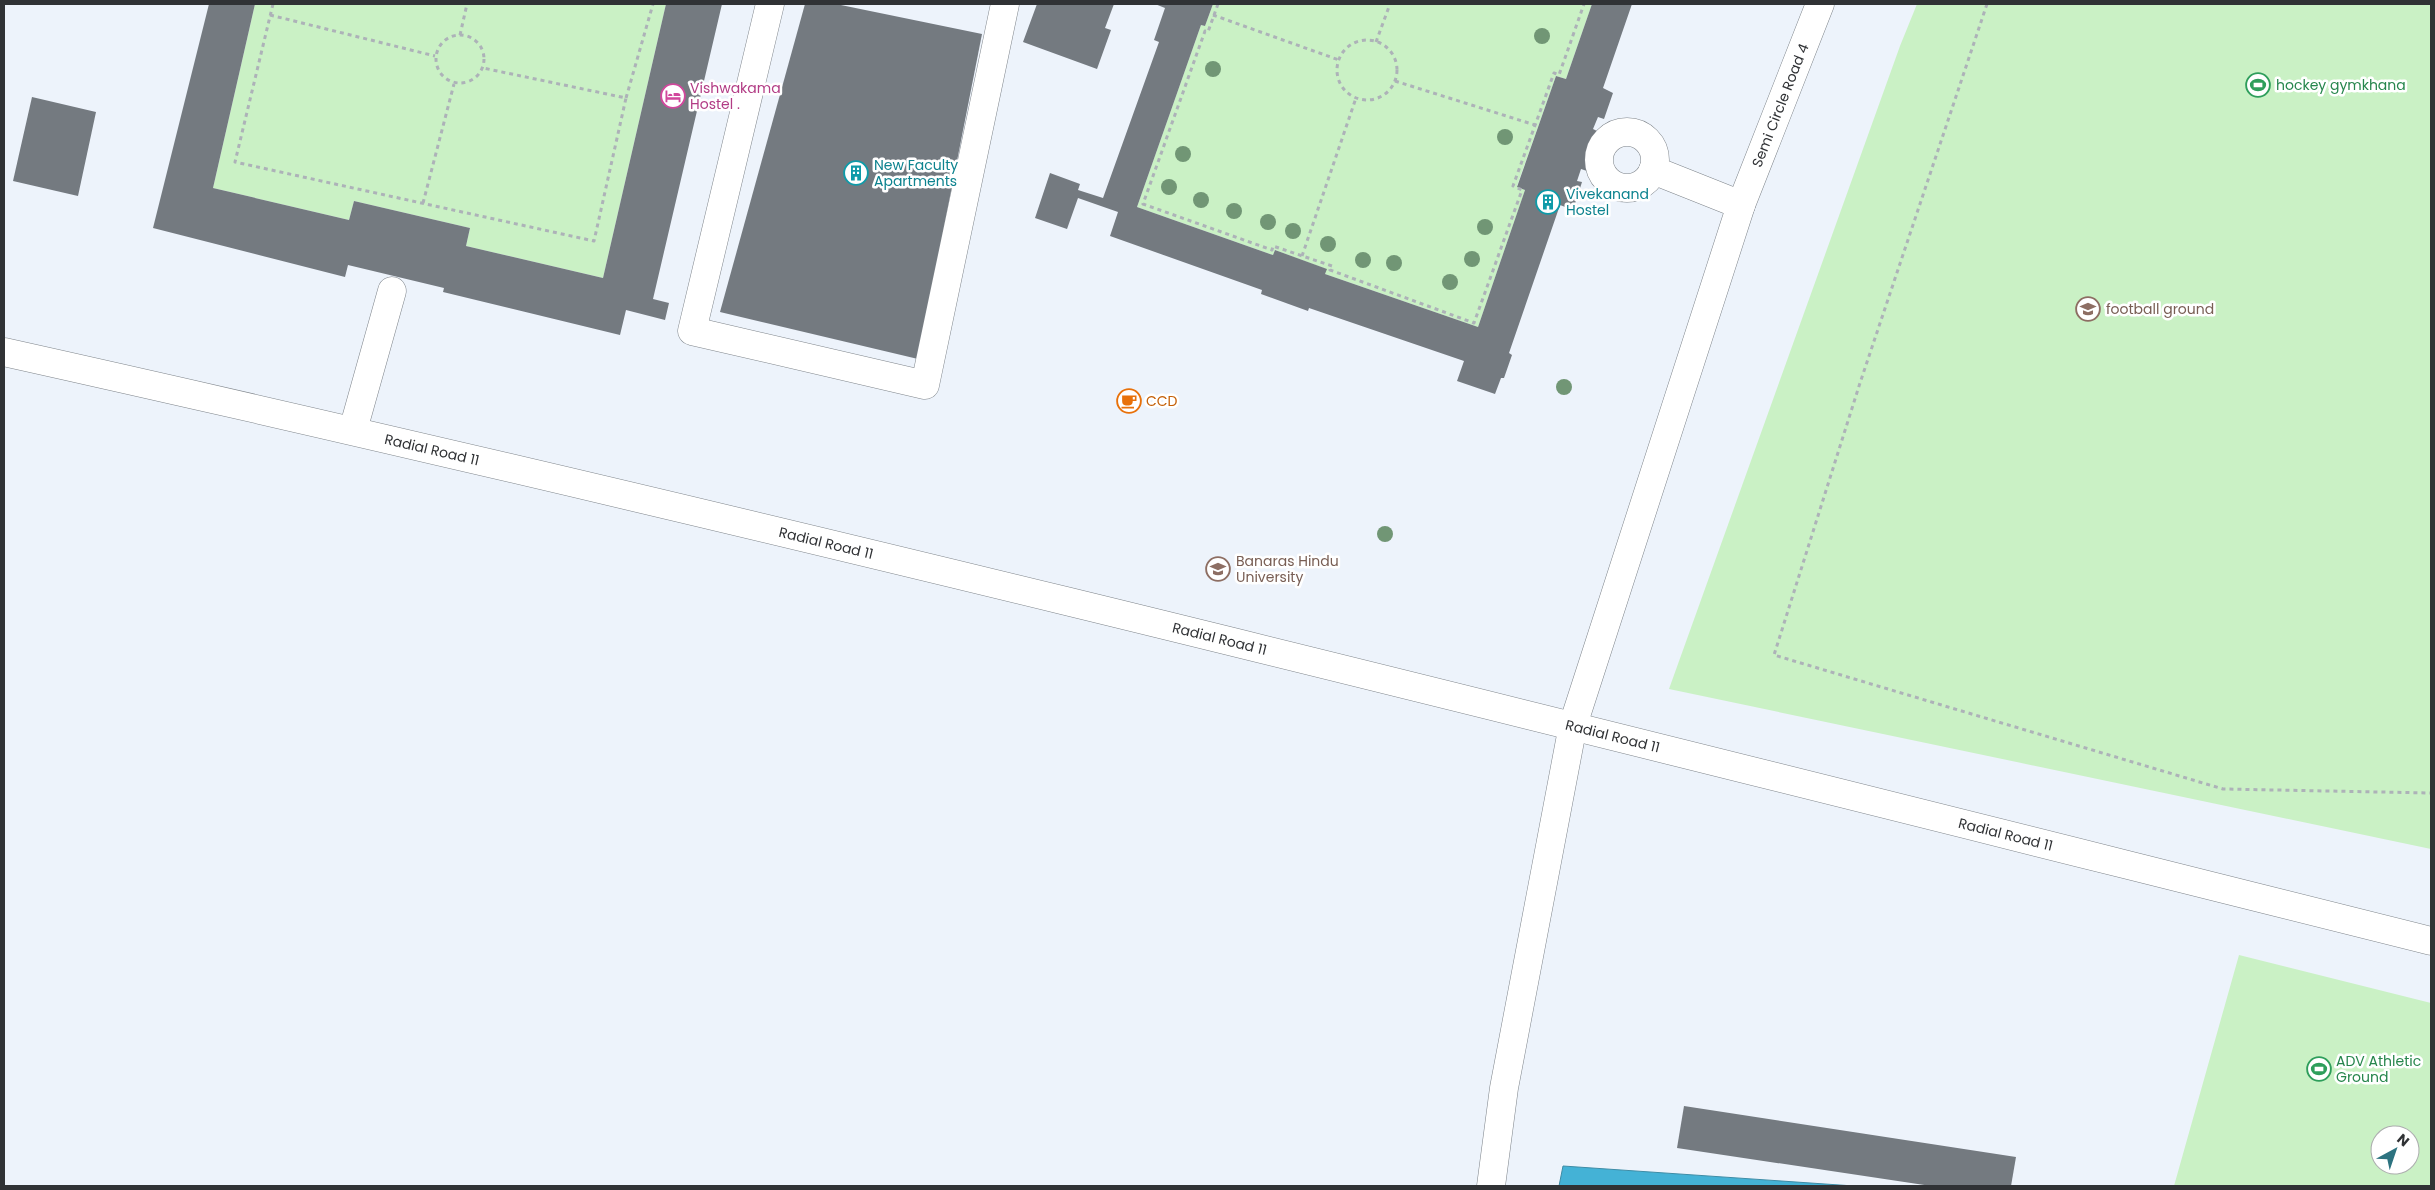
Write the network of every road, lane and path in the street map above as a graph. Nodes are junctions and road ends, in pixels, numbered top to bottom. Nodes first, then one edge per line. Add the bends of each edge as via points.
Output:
1 (272, 4) edge
2 (467, 4) edge
3 (653, 4) edge
4 (770, 4) edge
5 (1005, 4) edge
6 (1218, 4) edge
7 (1390, 4) edge
8 (1584, 4) edge
9 (1820, 4) edge
10 (1987, 4) edge
11 (270, 15) junction
12 (1214, 15) junction
13 (460, 35) junction
14 (1376, 42) junction
15 (435, 56) junction
16 (1339, 60) junction
17 (483, 68) junction
18 (1395, 80) junction
19 (454, 84) junction
20 (626, 98) junction
21 (1356, 98) junction
22 (1535, 125) junction
23 (1653, 170) dead end
24 (423, 203) junction
25 (1741, 205) junction
26 (1302, 256) junction
27 (392, 290) dead end
28 (4, 352) edge
29 (353, 430) junction
30 (1573, 725) junction
31 (2431, 793) edge
32 (2431, 941) edge
33 (1491, 1186) edge

1 - 11 path
2 - 13 path
3 - 20 path
4 - 5 lane via 692,330 925,385
6 - 12 path
7 - 14 path
8 - 22 path via 1559,75 1554,73
9 - 25 lane, Semi Circle Road 4
10 - 31 path via 1860,383 1774,655 2222,789
11 - 15 path
11 - 24 path via 234,162
12 - 16 path
12 - 26 path via 1208,32 1205,31 1143,204 1272,250 1273,246
13 - 15 path via 443,40
13 - 17 path via 469,36 477,42 485,59
14 - 16 path via 1363,40 1354,43 1346,48
14 - 18 path via 1390,50 1395,59 1398,68
15 - 19 path via 436,68 443,78
16 - 21 path via 1341,85
17 - 19 path via 466,83
17 - 20 path
18 - 21 path via 1385,95 1376,99
18 - 22 path
19 - 24 path
20 - 24 path via 594,241
21 - 26 path
22 - 26 path via 1513,186 1522,190 1474,323 1330,270 1332,266
23 - 25 lane
25 - 30 lane, Semi Circle Road 4
27 - 29 lane
28 - 29 lane, Radial Road 11
29 - 30 lane, Radial Road 11
30 - 32 lane, Radial Road 11
30 - 33 lane, Semi Circle Road 4 via 1504,1088

